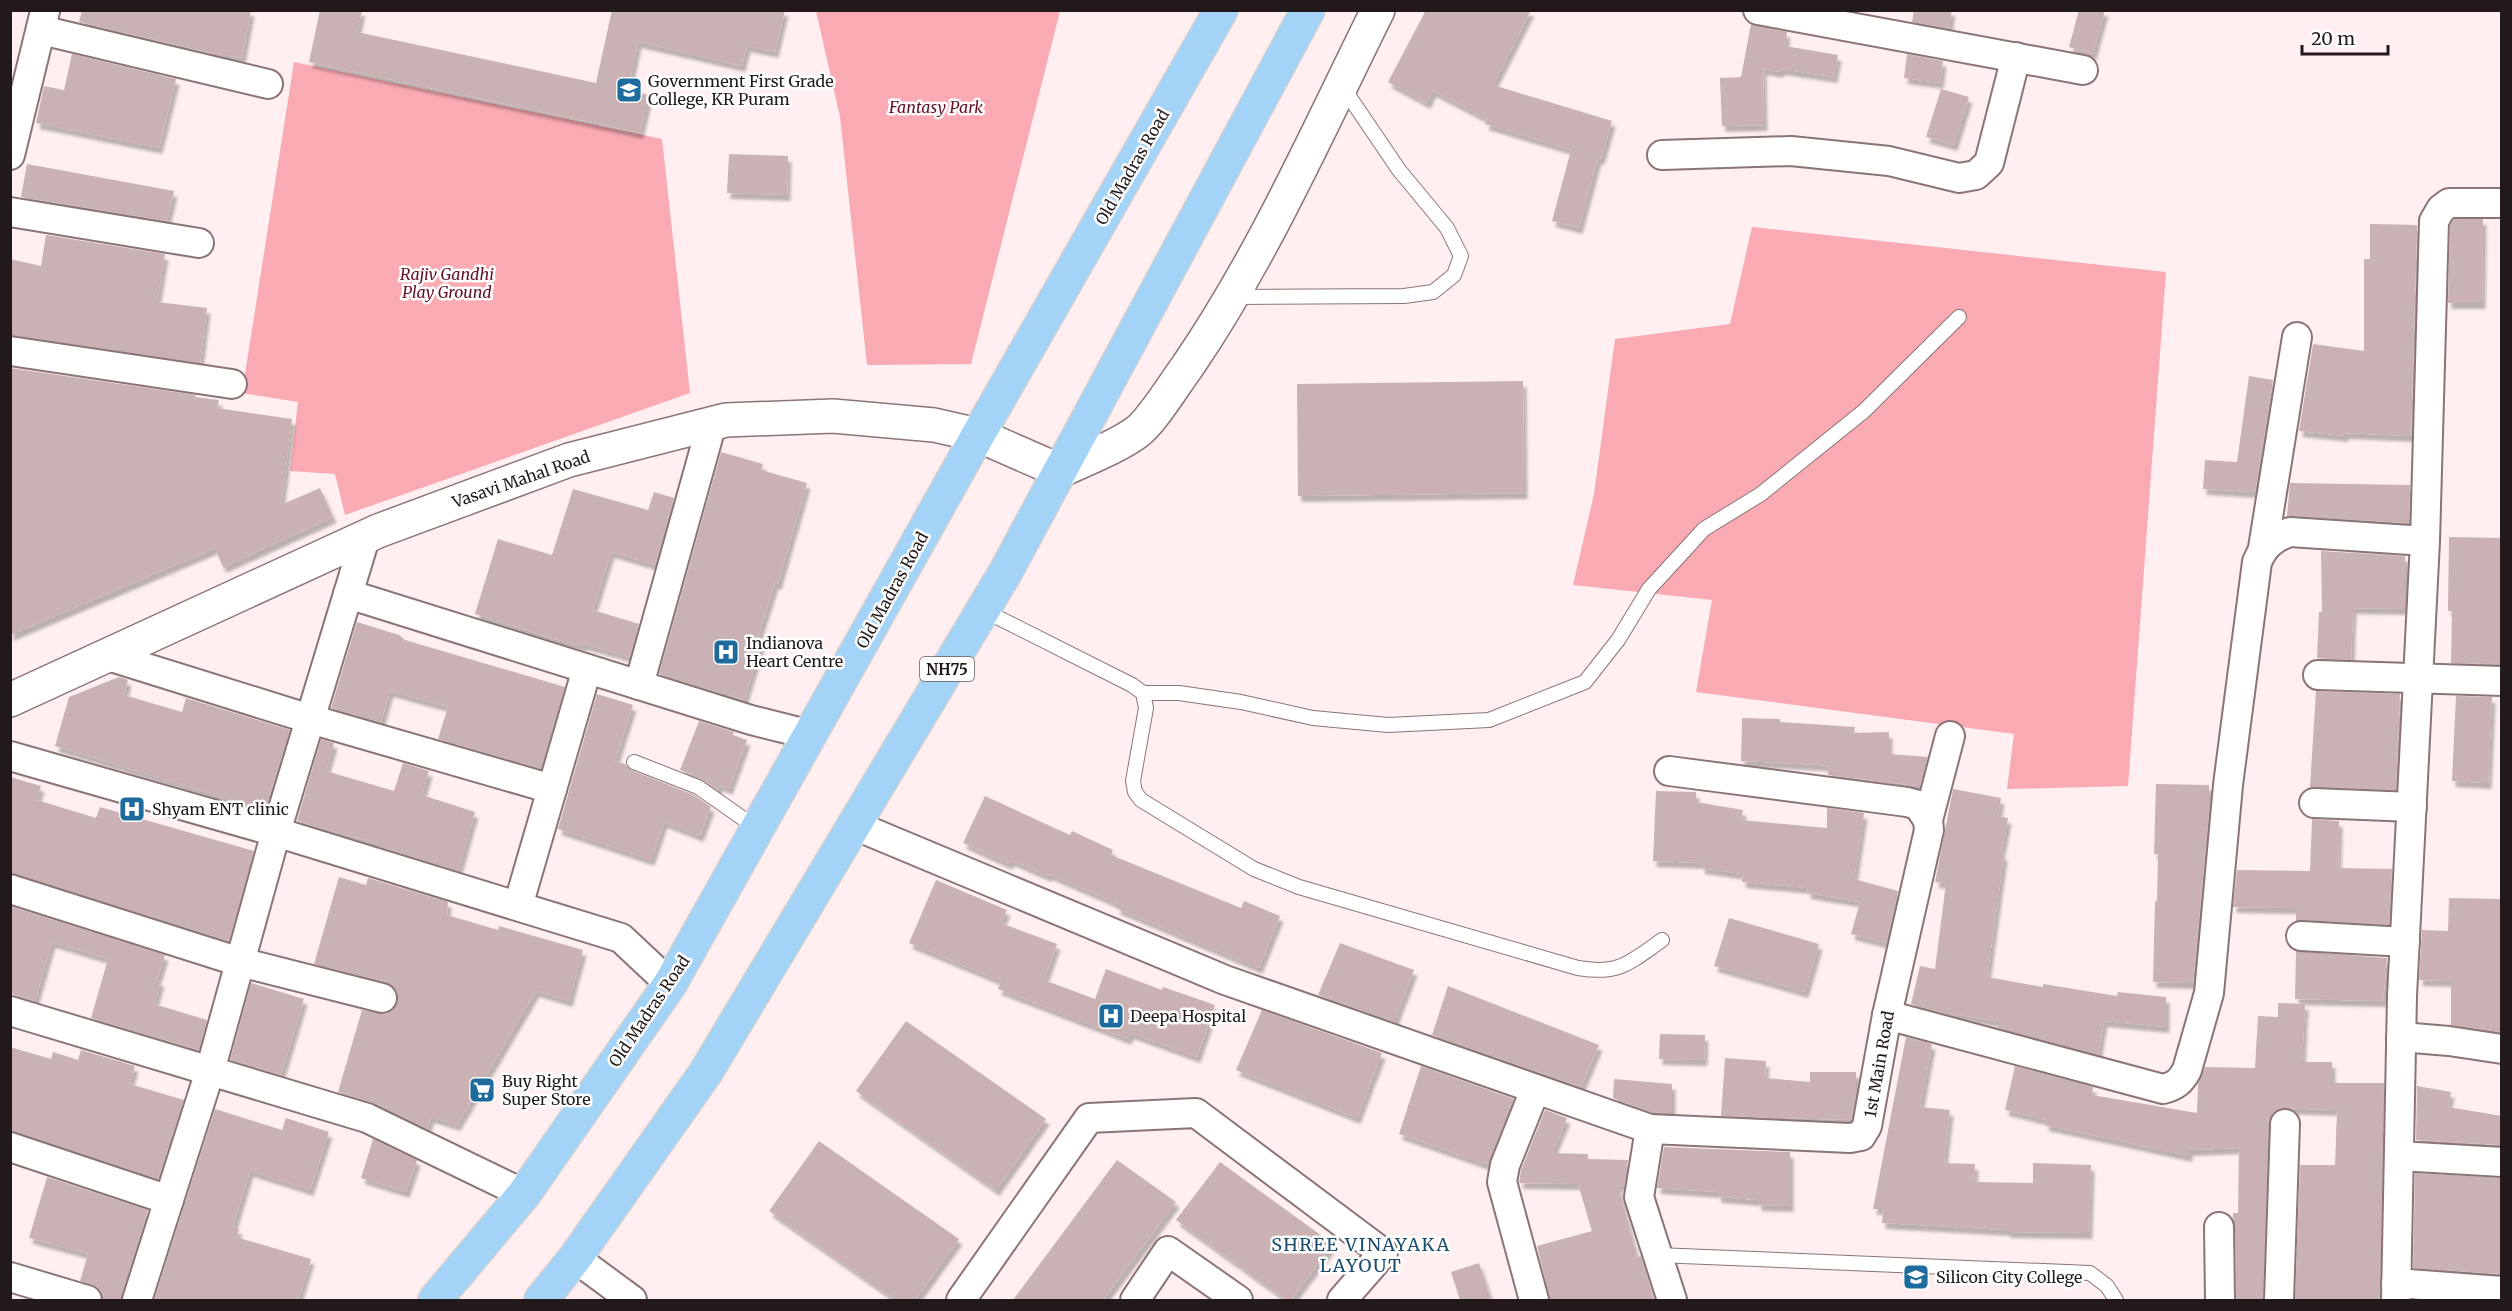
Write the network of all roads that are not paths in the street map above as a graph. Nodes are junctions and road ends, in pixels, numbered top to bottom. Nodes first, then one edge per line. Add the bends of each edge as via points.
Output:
1 (1221, 10) edge
2 (1308, 10) edge
3 (1378, 10) edge
4 (1758, 10) edge
5 (43, 20) edge
6 (2016, 57) junction
7 (2083, 70) dead end
8 (268, 84) dead end
9 (1341, 84) junction
10 (10, 154) edge
11 (1662, 155) dead end
12 (2502, 203) edge
13 (10, 212) edge
14 (199, 243) dead end
15 (1232, 297) junction
16 (1959, 317) dead end
17 (2297, 336) dead end
18 (10, 351) edge
19 (232, 384) dead end
20 (712, 423) junction
21 (978, 435) junction
22 (1060, 471) junction
23 (365, 538) junction
24 (2425, 541) junction
25 (2263, 548) junction
26 (348, 594) junction
27 (982, 610) junction
28 (108, 656) junction
29 (587, 669) junction
30 (2318, 675) dead end
31 (2417, 676) junction
32 (2502, 681) edge
33 (639, 685) junction
34 (1143, 693) junction
35 (10, 700) edge
36 (310, 719) junction
37 (811, 735) junction
38 (1950, 736) dead end
39 (10, 756) edge
40 (634, 762) dead end
41 (1669, 771) dead end
42 (552, 789) junction
43 (2314, 803) dead end
44 (2412, 807) junction
45 (1928, 820) junction
46 (854, 825) junction
47 (758, 829) junction
48 (276, 832) junction
49 (10, 889) edge
50 (518, 906) junction
51 (2301, 936) dead end
52 (1662, 940) dead end
53 (2405, 942) junction
54 (240, 962) junction
55 (670, 984) junction
56 (382, 998) dead end
57 (10, 1011) edge
58 (1887, 1015) junction
59 (2402, 1037) junction
60 (2502, 1049) edge
61 (210, 1071) junction
62 (1535, 1090) junction
63 (2285, 1124) dead end
64 (1650, 1129) junction
65 (10, 1147) edge
66 (2399, 1156) junction
67 (2502, 1162) edge
68 (524, 1194) junction
69 (169, 1200) junction
70 (2219, 1227) dead end
71 (1657, 1255) junction
72 (574, 1258) junction
73 (10, 1277) edge
74 (2502, 1291) edge
75 (2396, 1292) edge
76 (87, 1300) edge
77 (137, 1300) edge
78 (435, 1300) edge
79 (541, 1300) edge
80 (632, 1300) edge
81 (961, 1300) edge
82 (1135, 1300) edge
83 (1238, 1300) edge
84 (1342, 1300) edge
85 (1534, 1300) edge
86 (1672, 1300) edge
87 (2116, 1300) edge
88 (2220, 1300) edge
89 (2279, 1300) edge

1 - 21 highway, Old Madras Road
2 - 22 highway, NH75
3 - 9 street
4 - 6 street
5 - 8 street
5 - 10 street
6 - 7 street
6 - 11 street via 1989,163 1976,175 1959,178 1889,161 1791,151
9 - 15 street
9 - 15 lane via 1399,170 1447,228 1461,256 1454,275 1433,292 1404,296
12 - 24 street via 2449,203 2440,209 2434,221
13 - 14 street
15 - 22 street via 1138,432
16 - 34 lane via 1864,411 1761,494 1704,529 1648,589 1618,640 1585,682 1489,720 1388,725 1313,718 1179,693
17 - 25 street
18 - 19 street
20 - 21 street, Vasavi Mahal Road via 833,416 934,425
20 - 23 street, Vasavi Mahal Road via 568,460
20 - 33 street
21 - 22 street, Vasavi Mahal Road
21 - 37 highway, Old Madras Road
22 - 27 highway, NH75
23 - 26 street
23 - 28 street, Vasavi Mahal Road
24 - 25 street via 2290,532 2277,536
24 - 31 street
25 - 58 street via 2257,562 2228,785 2209,993 2182,1080 2163,1089
26 - 29 street
26 - 36 street
27 - 34 lane
27 - 46 highway, NH75
28 - 35 street, Vasavi Mahal Road
28 - 36 street
29 - 33 street
29 - 42 street
30 - 31 street
31 - 32 street
31 - 44 street
33 - 37 street
34 - 52 lane via 1146,708 1133,781 1135,792 1141,800 1254,869 1299,887 1599,972 1622,967
36 - 42 street
36 - 48 street
37 - 47 highway, Old Madras Road
38 - 45 street, 1st Main Road
39 - 48 street
40 - 47 lane via 698,787
41 - 45 street via 1907,802 1918,805
42 - 50 street
43 - 44 street
44 - 53 street
45 - 58 street, 1st Main Road via 1929,830
46 - 62 street via 1225,980
46 - 72 highway, NH75 via 706,1072
47 - 55 highway, Old Madras Road
48 - 50 street
48 - 54 street
49 - 54 street
50 - 55 street via 621,938
51 - 53 street
53 - 59 street
54 - 56 street
54 - 61 street
55 - 68 highway, Old Madras Road
57 - 61 street
58 - 64 street, 1st Main Road via 1868,1126 1862,1136
59 - 60 street
59 - 66 street
61 - 68 street via 367,1118
61 - 69 street
62 - 64 street
62 - 85 street via 1502,1182
63 - 89 street
64 - 71 street via 1639,1197
65 - 69 street
66 - 67 street
66 - 75 street
68 - 78 highway, Old Madras Road
69 - 77 street
70 - 88 street
71 - 86 street
71 - 87 lane via 2090,1273 2107,1286
72 - 79 highway, NH75
72 - 80 street
73 - 76 street
74 - 75 street
81 - 84 street via 1089,1118 1196,1113 1383,1253
82 - 83 street via 1168,1251

